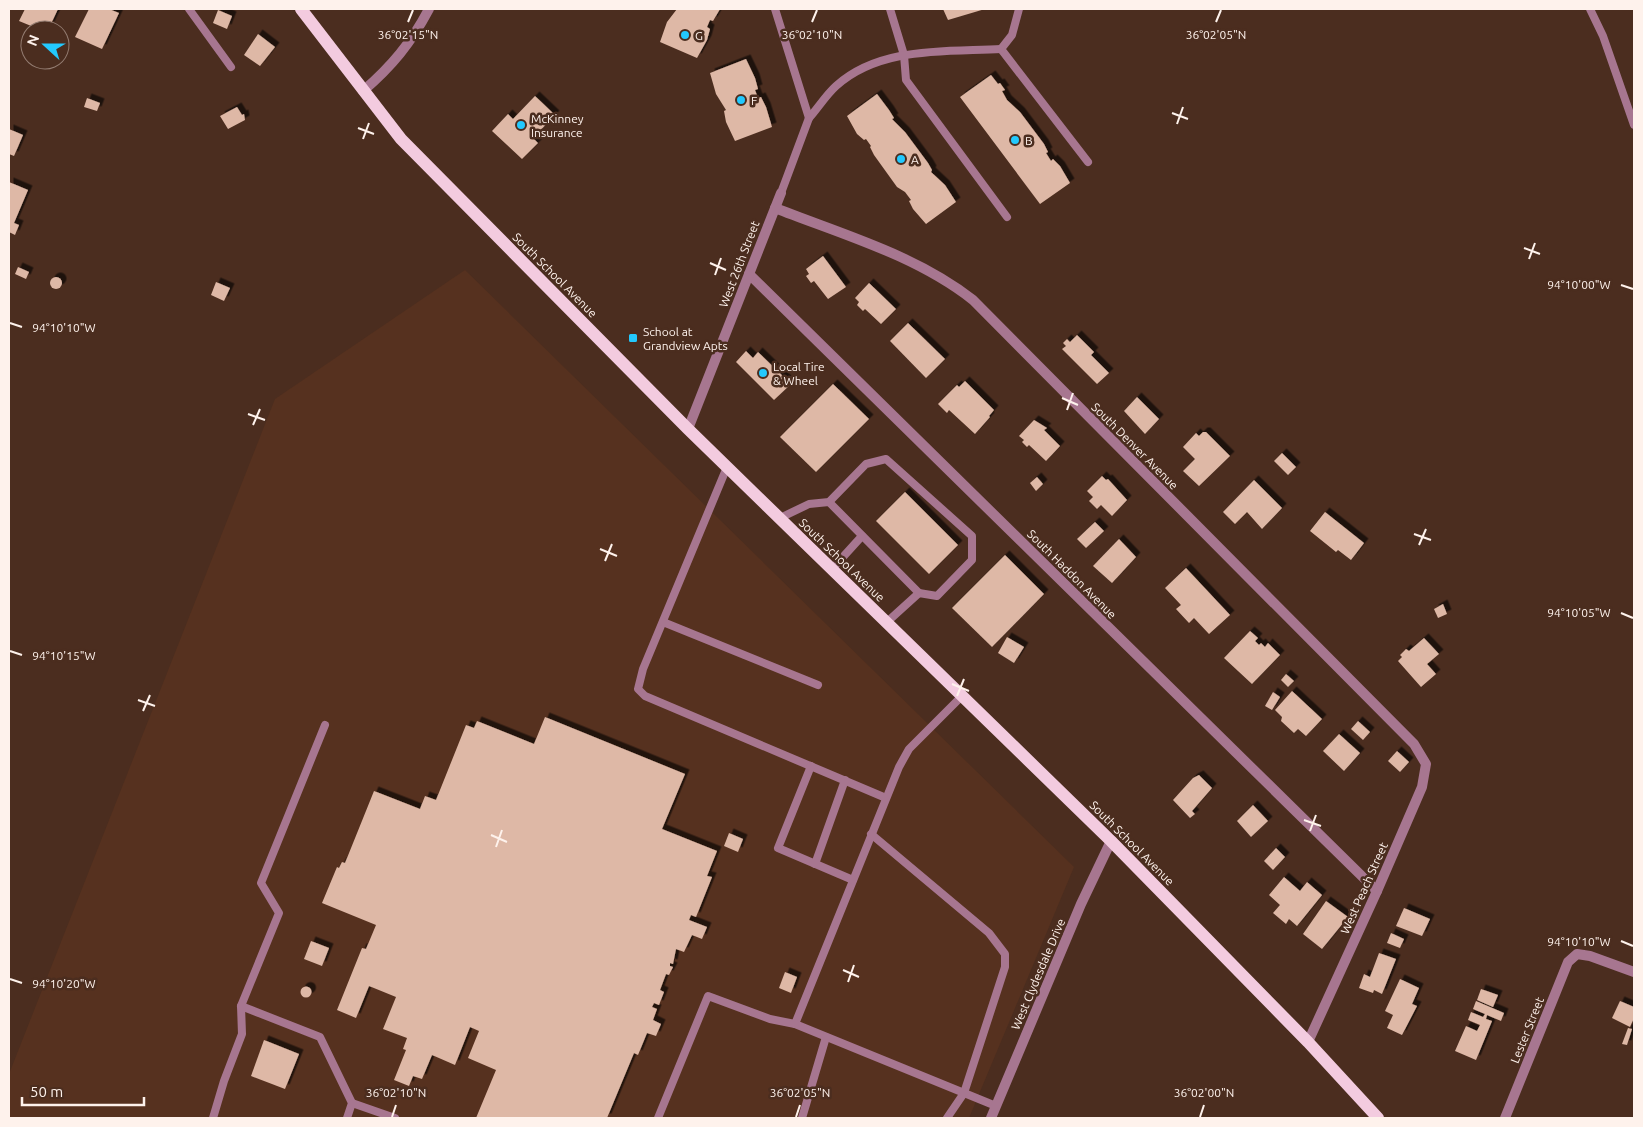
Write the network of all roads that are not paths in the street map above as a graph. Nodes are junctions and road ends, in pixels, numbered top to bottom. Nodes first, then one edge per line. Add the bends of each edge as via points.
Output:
1 (189, 9) edge
2 (301, 9) edge
3 (429, 9) edge
4 (775, 9) edge
5 (890, 9) edge
6 (1020, 9) edge
7 (1590, 9) edge
8 (1001, 49) junction
9 (904, 55) junction
10 (231, 67) dead end
11 (363, 91) junction
12 (809, 118) junction
13 (1634, 125) edge
14 (1088, 162) dead end
15 (781, 193) joint
16 (775, 208) junction
17 (1007, 217) dead end
18 (749, 274) junction
19 (688, 429) junction
20 (727, 467) junction
21 (829, 502) junction
22 (780, 518) junction
23 (862, 536) junction
24 (832, 569) junction
25 (918, 593) junction
26 (662, 622) junction
27 (886, 622) junction
28 (818, 685) dead end
29 (962, 696) junction
30 (324, 725) dead end
31 (1414, 744) joint
32 (811, 766) junction
33 (845, 780) junction
34 (886, 798) junction
35 (871, 834) junction
36 (1111, 841) junction
37 (815, 864) junction
38 (853, 880) junction
39 (1377, 891) junction
40 (1634, 972) edge
41 (241, 1006) junction
42 (795, 1024) junction
43 (826, 1037) junction
44 (1308, 1042) junction
45 (964, 1093) junction
46 (352, 1103) junction
47 (996, 1106) junction
48 (213, 1118) edge
49 (347, 1118) edge
50 (395, 1118) edge
51 (658, 1118) edge
52 (802, 1118) edge
53 (947, 1118) edge
54 (991, 1118) edge
55 (1378, 1118) edge
56 (1505, 1118) edge

1 - 10 lane
2 - 11 main road, South School Avenue
3 - 11 street via 415,35 390,67
4 - 12 lane
5 - 9 lane
6 - 8 lane via 1012,35
7 - 13 lane via 1603,36
8 - 9 lane
8 - 14 lane
9 - 12 lane via 868,65 836,85
9 - 17 lane via 906,80
11 - 19 main road, South School Avenue via 401,139
12 - 15 lane
15 - 16 street, West 26th Street
16 - 18 street, West 26th Street
16 - 31 street, South Denver Avenue via 911,262 954,285 973,300
18 - 19 street, West 26th Street
18 - 39 street, South Haddon Avenue
19 - 20 main road, South School Avenue
20 - 22 main road, South School Avenue
20 - 26 lane
21 - 22 lane via 809,504
21 - 23 lane
21 - 25 lane via 866,464 886,459 972,536 972,560 937,596
22 - 24 main road, South School Avenue
23 - 24 lane
23 - 25 lane
24 - 27 main road, South School Avenue
25 - 27 lane
26 - 28 lane
26 - 32 lane via 638,681 640,692
27 - 29 main road, South School Avenue
29 - 34 lane via 909,749
29 - 36 main road, South School Avenue
30 - 41 lane via 261,883 278,913
31 - 39 street, West Peach Street via 1426,764 1422,786
32 - 33 lane
32 - 37 lane via 778,848
33 - 34 lane
33 - 37 lane
34 - 35 lane
35 - 38 lane
35 - 45 lane via 989,933 1005,954 1005,967
36 - 44 main road, South School Avenue
36 - 47 street, West Clydesdale Drive
37 - 38 lane
38 - 42 lane
39 - 44 street, West Peach Street
40 - 56 street, Lester Street via 1577,954 1568,962
41 - 46 lane via 320,1037
41 - 48 lane via 242,1034
42 - 43 lane
42 - 51 lane via 770,1019 708,996
43 - 45 lane
43 - 52 lane
44 - 55 main road, South School Avenue
45 - 47 lane
45 - 53 lane
46 - 49 lane
46 - 50 lane
47 - 54 street, West Clydesdale Drive

